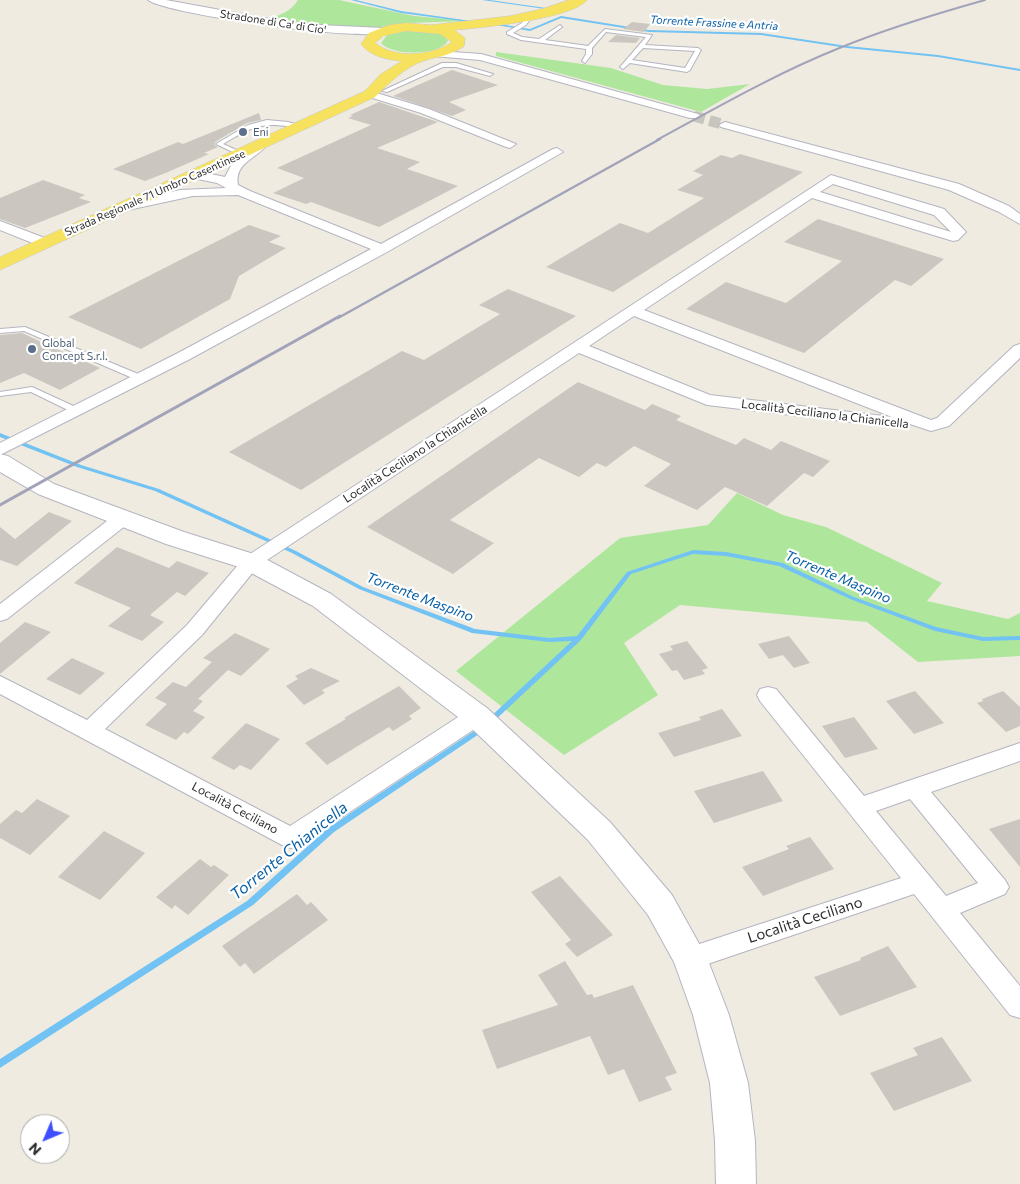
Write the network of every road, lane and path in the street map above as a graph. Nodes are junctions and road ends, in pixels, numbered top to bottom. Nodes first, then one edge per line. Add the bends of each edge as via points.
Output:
1 (153, 0) edge
2 (581, 0) edge
3 (531, 15) junction
4 (492, 23) junction
5 (560, 26) dead end
6 (430, 28) junction
7 (335, 31) junction
8 (384, 31) junction
9 (458, 41) junction
10 (540, 41) junction
11 (368, 44) junction
12 (642, 46) junction
13 (589, 48) junction
14 (380, 53) junction
15 (437, 54) junction
16 (419, 57) junction
17 (481, 57) junction
18 (585, 61) dead end
19 (629, 61) junction
20 (513, 66) junction
21 (623, 67) dead end
22 (490, 74) joint
23 (403, 82) junction
24 (381, 87) junction
25 (694, 116) tunnel mouth
26 (725, 125) tunnel mouth
27 (302, 127) junction
28 (510, 144) dead end
29 (262, 145) junction
30 (557, 152) dead end
31 (241, 154) junction
32 (197, 175) junction
33 (218, 190) junction
34 (238, 190) junction
35 (810, 193) junction
36 (128, 206) junction
37 (1020, 220) edge
38 (0, 225) edge
39 (45, 243) junction
40 (382, 250) junction
41 (0, 264) edge
42 (634, 310) junction
43 (0, 330) edge
44 (579, 347) junction
45 (1020, 349) edge
46 (140, 378) junction
47 (0, 394) edge
48 (77, 411) junction
49 (932, 426) junction
50 (0, 450) edge
51 (0, 461) edge
52 (123, 518) junction
53 (251, 562) junction
54 (0, 614) edge
55 (0, 684) edge
56 (768, 694) dead end
57 (477, 716) junction
58 (88, 732) junction
59 (1020, 752) edge
60 (915, 789) junction
61 (861, 807) junction
62 (920, 882) junction
63 (942, 910) junction
64 (690, 958) junction
65 (1020, 1006) edge
66 (736, 1184) edge

1 - 7 street, Stradone di Ca' di Cio' via 218,16
2 - 3 main road
3 - 4 main road
3 - 10 lane via 524,24 509,33
4 - 6 main road
4 - 9 main road
5 - 10 lane
6 - 8 main road via 406,27
6 - 9 main road via 443,30
7 - 8 street
7 - 11 street via 362,38
8 - 11 main road via 369,39
9 - 15 main road via 447,52
9 - 17 street via 466,51
10 - 13 lane
11 - 14 main road
12 - 13 lane via 650,36 605,30
12 - 19 lane
12 - 19 lane via 698,50 688,70
13 - 18 lane
14 - 16 main road
14 - 24 main road via 390,63
15 - 16 main road
15 - 17 street
16 - 24 main road, Strada Regionale 71 Umbro Casentinese
17 - 20 street
19 - 21 lane
20 - 22 street
20 - 25 street
22 - 23 lane via 448,64
23 - 24 lane
23 - 24 lane
24 - 27 main road, Strada Regionale 71 Umbro Casentinese
24 - 28 street via 425,111
26 - 37 street via 954,187 1004,209
27 - 29 main road, Strada Regionale 71 Umbro Casentinese
27 - 31 lane via 268,120 239,131 219,144
29 - 31 main road, Strada Regionale 71 Umbro Casentinese
29 - 34 street via 231,171 230,179
30 - 40 street
31 - 32 main road, Strada Regionale 71 Umbro Casentinese
32 - 33 street
32 - 34 street via 221,180
32 - 36 main road, Strada Regionale 71 Umbro Casentinese
33 - 34 street
33 - 36 street
34 - 40 street
35 - 35 street, Località Ceciliano la Chianicella via 953,237 959,232 939,212 831,179
35 - 42 street, Località Ceciliano la Chianicella
36 - 39 main road, Strada Regionale 71 Umbro Casentinese
38 - 39 street
39 - 41 main road, Strada Regionale 71 Umbro Casentinese
40 - 46 street
42 - 44 street, Località Ceciliano la Chianicella
42 - 49 street
43 - 46 lane via 24,329
44 - 49 street, Località Ceciliano la Chianicella via 707,400
44 - 53 street, Località Ceciliano la Chianicella
45 - 49 street via 943,422
46 - 48 street
47 - 48 lane via 32,389
48 - 50 street
51 - 52 street via 46,489
52 - 53 street
52 - 54 street
53 - 57 street via 340,612
53 - 58 street via 188,636
55 - 58 street, Località Ceciliano
56 - 61 street
57 - 58 street, Località Ceciliano via 291,838
57 - 64 street via 615,849 660,905
59 - 60 street
60 - 61 street
60 - 63 street via 996,887
61 - 62 street
62 - 63 street
62 - 64 street, Località Ceciliano
63 - 65 street
64 - 66 street via 711,1015 729,1082

